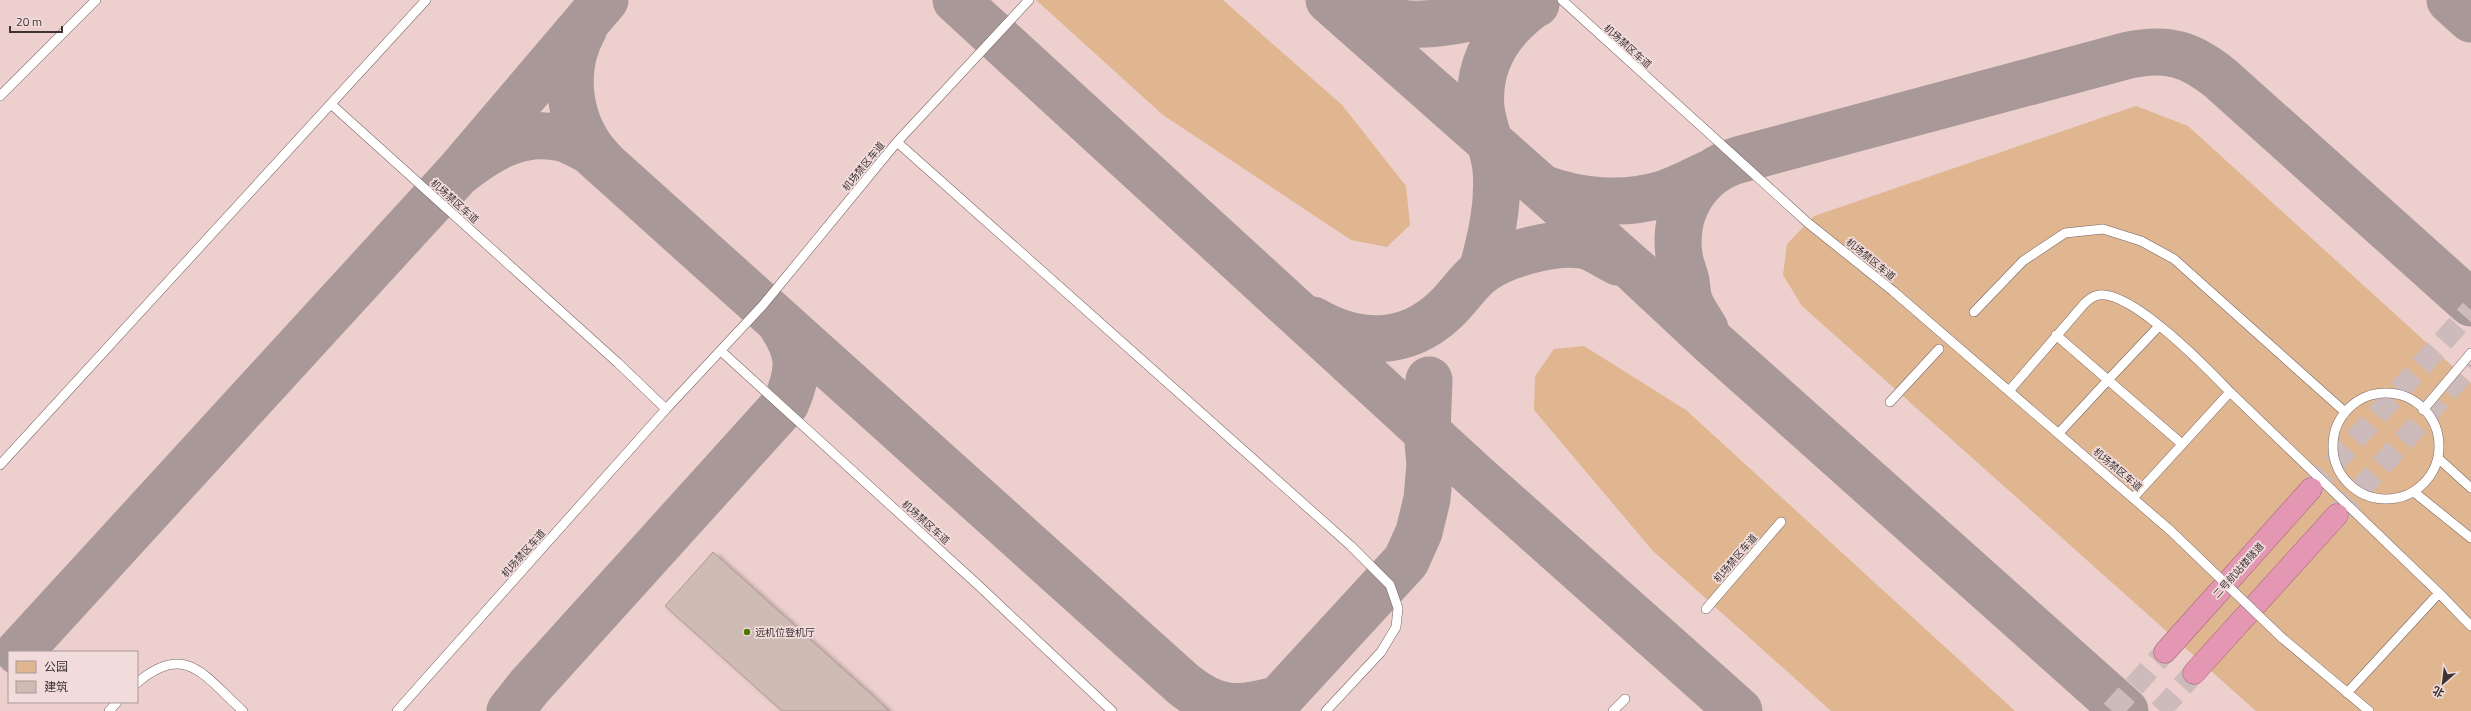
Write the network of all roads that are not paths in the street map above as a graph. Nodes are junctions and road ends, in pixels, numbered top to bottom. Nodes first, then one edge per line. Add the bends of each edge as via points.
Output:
1 (96, 0) edge
2 (426, 0) edge
3 (1029, 0) edge
4 (1562, 0) edge
5 (0, 96) edge
6 (332, 105) junction
7 (898, 142) junction
8 (1974, 312) dead end
9 (2159, 326) junction
10 (2056, 336) junction
11 (1939, 349) dead end
12 (722, 352) junction
13 (2471, 353) edge
14 (2108, 380) junction
15 (2009, 391) junction
16 (2230, 392) junction
17 (1890, 402) dead end
18 (666, 409) junction
19 (2423, 410) junction
20 (2345, 412) junction
21 (2059, 434) junction
22 (2182, 444) junction
23 (2438, 458) junction
24 (0, 465) edge
25 (2471, 488) edge
26 (2311, 489) tunnel mouth
27 (2414, 492) junction
28 (2134, 497) junction
29 (2337, 515) tunnel mouth
30 (1780, 522) dead end
31 (2471, 538) edge
32 (2439, 593) junction
33 (1706, 609) dead end
34 (2471, 626) edge
35 (2165, 652) tunnel mouth
36 (2194, 673) tunnel mouth
37 (138, 682) edge
38 (2347, 693) junction
39 (1625, 699) dead end
40 (116, 703) edge
41 (109, 711) edge
42 (243, 711) edge
43 (397, 711) edge
44 (1112, 711) edge
45 (1326, 711) edge
46 (1613, 711) edge
47 (2369, 711) edge

1 - 5 lane
2 - 6 lane
3 - 7 lane, 机场禁区车道
4 - 15 lane, 机场禁区车道 via 1808,223 1893,291
6 - 18 lane, 机场禁区车道
6 - 24 lane
7 - 12 lane, 机场禁区车道
7 - 45 lane via 1351,546 1390,585 1398,608 1396,627 1381,652
8 - 20 lane via 2023,261 2065,233 2103,229 2141,241 2174,259
9 - 10 lane via 2120,300 2100,295 2092,297 2084,304
9 - 14 lane
9 - 16 lane via 2192,352
10 - 14 lane
10 - 15 lane
11 - 17 lane
12 - 18 lane, 机场禁区车道
12 - 44 lane, 机场禁区车道 via 977,584
13 - 19 lane
14 - 21 lane
14 - 22 lane
15 - 21 lane, 机场禁区车道
16 - 22 lane
16 - 32 lane
18 - 43 lane, 机场禁区车道
19 - 20 lane via 2418,404 2400,395 2380,394 2360,400
19 - 23 lane via 2432,420 2438,438
20 - 27 lane via 2335,428 2332,446 2336,465 2345,481 2360,493 2378,499 2396,498
21 - 28 lane, 机场禁区车道
22 - 28 lane
23 - 25 lane
23 - 27 lane via 2429,478
26 - 35 highway, 二号航站楼隧道
27 - 31 lane
28 - 38 lane, 机场禁区车道, bridge via 2281,637
29 - 36 highway
30 - 33 lane, 机场禁区车道
32 - 34 lane
32 - 38 lane
37 - 42 lane via 157,667 172,663 187,665 200,672
38 - 47 lane
39 - 46 lane
40 - 41 lane

